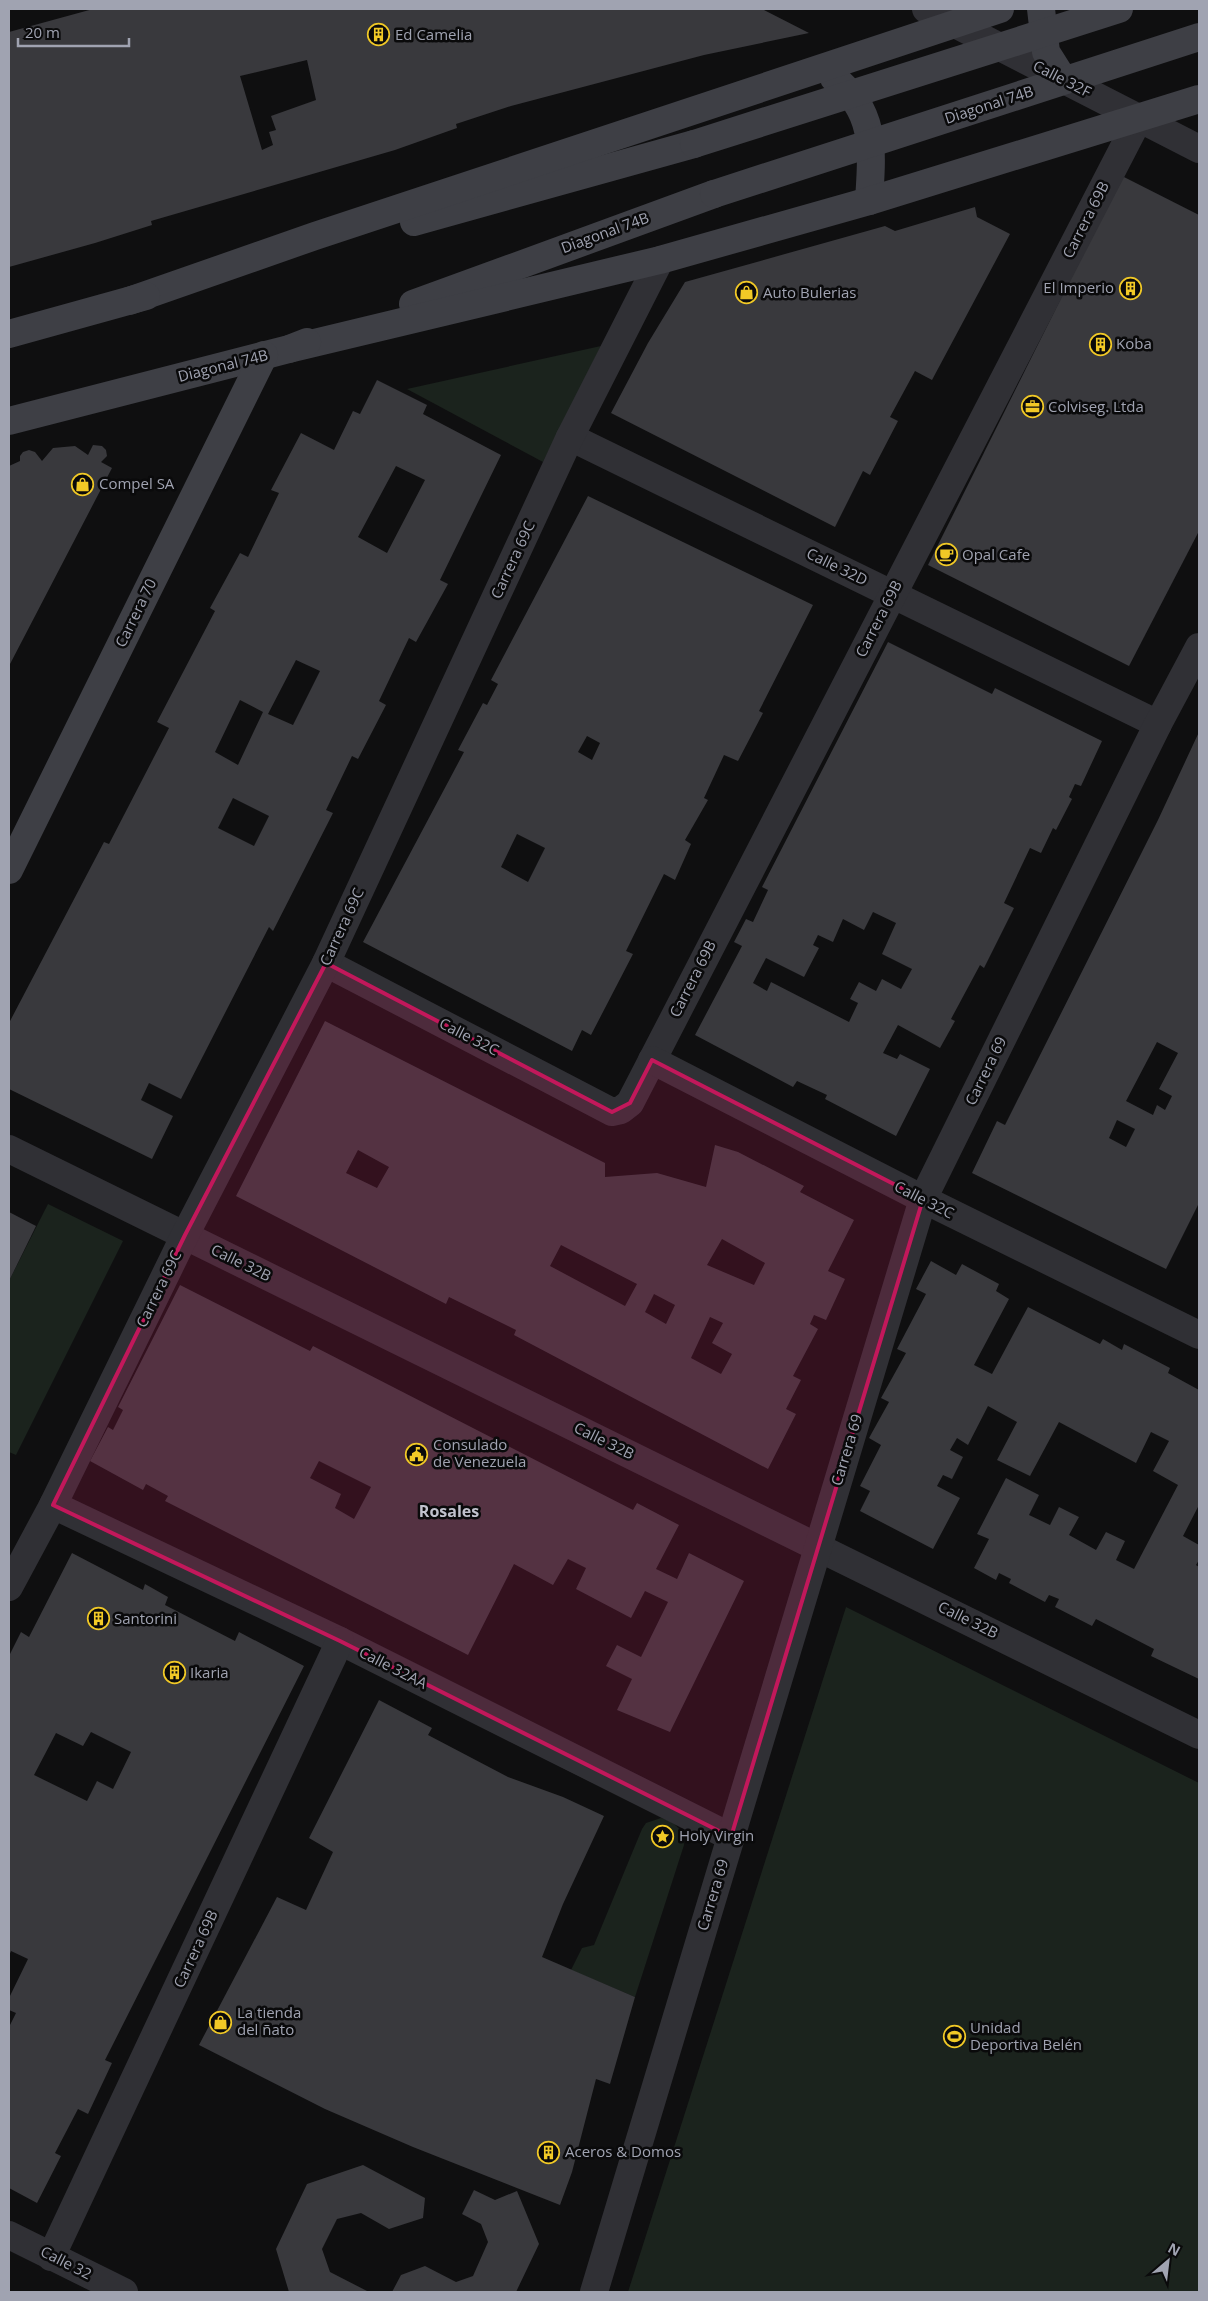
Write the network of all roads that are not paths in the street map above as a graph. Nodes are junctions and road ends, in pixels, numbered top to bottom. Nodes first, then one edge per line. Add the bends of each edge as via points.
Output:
1 (926, 9) edge
2 (1000, 9) edge
3 (1040, 9) edge
4 (1119, 9) edge
5 (954, 24) junction
6 (1199, 37) edge
7 (823, 68) junction
8 (1063, 79) junction
9 (1199, 99) edge
10 (1139, 118) junction
11 (1199, 149) edge
12 (869, 201) junction
13 (660, 260) junction
14 (129, 301) junction
15 (9, 334) edge
16 (276, 352) junction
17 (9, 421) edge
18 (570, 437) junction
19 (892, 594) junction
20 (1199, 647) edge
21 (1158, 724) junction
22 (9, 870) edge
23 (326, 963) junction
24 (652, 1060) junction
25 (612, 1112) joint
26 (9, 1149) edge
27 (923, 1200) junction
28 (185, 1236) junction
29 (1197, 1327) edge
30 (53, 1505) junction
31 (818, 1546) junction
32 (9, 1587) edge
33 (340, 1641) junction
34 (1199, 1735) edge
35 (731, 1837) junction
36 (9, 2235) edge
37 (51, 2257) junction
38 (124, 2292) edge
39 (594, 2292) edge

1 - 5 street, Calle 32F
2 - 5 main road
3 - 8 main road via 1046,52
4 - 14 main road, bridge via 694,144
5 - 7 main road
5 - 8 street, Calle 32F
6 - 16 main road, Diagonal 74B, bridge via 714,194
7 - 12 main road via 846,87 861,107 869,127 872,151
7 - 14 main road
8 - 10 street, Calle 32F
9 - 10 main road
10 - 11 street, Calle 32F
10 - 12 main road
10 - 19 street, Carrera 69B
12 - 13 main road
13 - 16 main road
13 - 18 street, Carrera 69C
14 - 15 main road
16 - 17 main road, Diagonal 74B
16 - 22 main road, Carrera 70
18 - 19 street, Calle 32D
18 - 23 street, Carrera 69C
19 - 21 street, Calle 32D
19 - 24 street, Carrera 69B
20 - 21 street, Carrera 69
21 - 27 street, Carrera 69
23 - 25 street, Calle 32C
23 - 28 street, Carrera 69C
24 - 25 street, Carrera 69B via 630,1104
24 - 27 street, Calle 32C
26 - 28 street, Calle 32B
27 - 29 street, Calle 32C
27 - 31 street, Carrera 69
28 - 30 street, Carrera 69C
28 - 31 street, Calle 32B
30 - 32 street, Carrera 69C
30 - 33 street, Calle 32AA
31 - 34 street, Calle 32B
31 - 35 street, Carrera 69
33 - 35 street, Calle 32AA
33 - 37 street, Carrera 69B
35 - 39 street, Carrera 69
36 - 37 street, Calle 32
37 - 38 street, Calle 32

